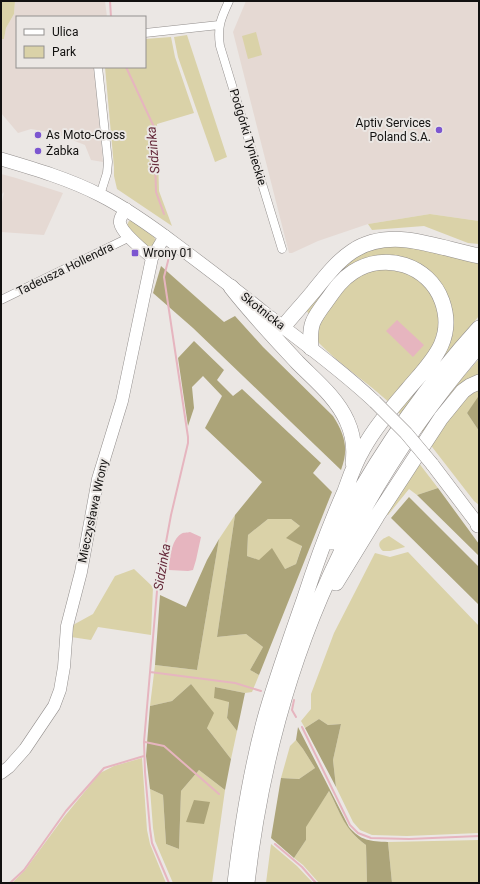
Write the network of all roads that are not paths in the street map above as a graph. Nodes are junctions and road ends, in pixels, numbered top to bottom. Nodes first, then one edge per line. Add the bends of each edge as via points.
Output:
1 (229, 1) edge
2 (219, 25) junction
3 (146, 33) edge
4 (98, 68) edge
5 (1, 159) edge
6 (100, 195) junction
7 (126, 209) junction
8 (165, 236) junction
9 (130, 237) junction
10 (282, 249) dead end
11 (479, 256) edge
12 (152, 258) junction
13 (231, 287) junction
14 (1, 300) edge
15 (283, 327) junction
16 (479, 328) edge
17 (479, 346) edge
18 (311, 348) junction
19 (479, 382) edge
20 (353, 472) junction
21 (479, 525) edge
22 (301, 628) junction
23 (1, 773) edge
24 (235, 883) edge
25 (247, 883) edge

1 - 2 street, Podgórki Tynieckie
2 - 3 street
2 - 10 street, Podgórki Tynieckie via 220,46
4 - 6 street via 108,162
5 - 6 main road, Skotnicka via 51,174
6 - 7 main road, Skotnicka
7 - 8 main road, Skotnicka
7 - 9 street via 120,222
8 - 12 street, Mieczysława Wrony
8 - 13 main road, Skotnicka
9 - 12 street
9 - 14 street, Tadeusza Hollendra
11 - 15 highway via 406,240 380,240 362,245 337,263
12 - 23 street, Mieczysława Wrony via 122,401 97,482 81,572 67,626 60,690 54,706 25,749
13 - 15 main road, Skotnicka
13 - 20 highway via 343,413 353,438
15 - 18 main road, Skotnicka
16 - 22 highway via 429,387 370,473 328,551
17 - 22 highway via 437,397 385,473
18 - 20 highway via 310,329 316,314 344,279 366,265 388,262 416,269 428,278 441,299 446,323 440,349 375,430 362,450
18 - 21 main road, Skotnicka, bridge via 376,402 406,433
19 - 22 highway via 463,391 441,418
20 - 22 highway via 317,558
22 - 24 highway via 267,712 243,821
22 - 25 highway via 271,746 257,814

